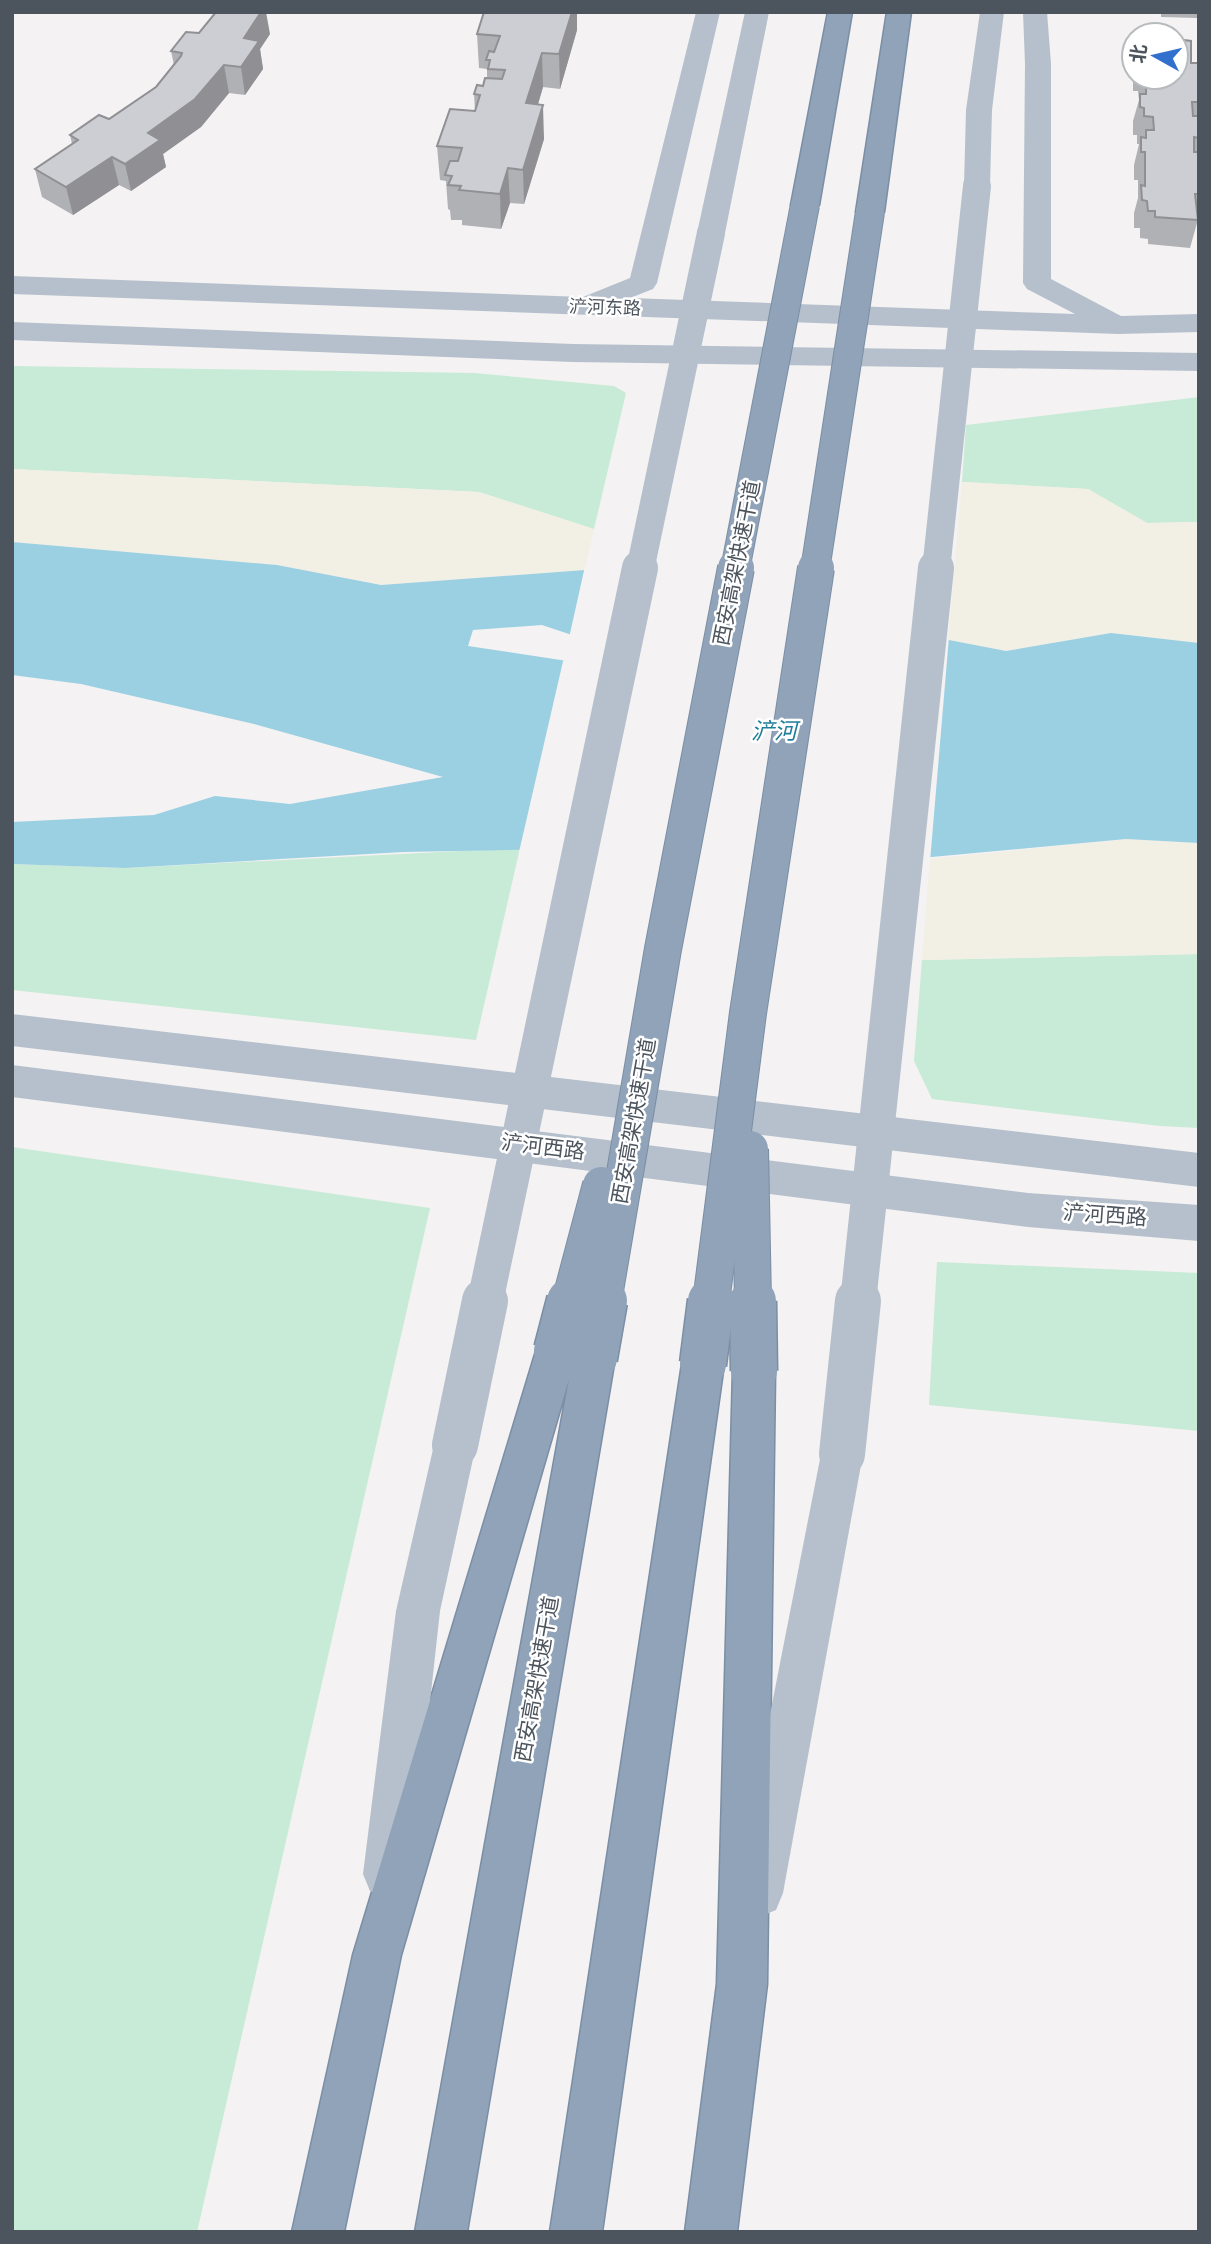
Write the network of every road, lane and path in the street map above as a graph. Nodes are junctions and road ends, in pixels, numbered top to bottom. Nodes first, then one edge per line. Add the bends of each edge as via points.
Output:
1 (708, 12) edge
2 (757, 12) edge
3 (840, 12) edge
4 (899, 12) edge
5 (992, 12) edge
6 (1035, 12) edge
7 (12, 285) edge
8 (582, 307) junction
9 (1199, 323) edge
10 (1118, 325) junction
11 (12, 331) edge
12 (1199, 362) edge
13 (748, 1013) junction
14 (12, 1030) edge
15 (12, 1081) edge
16 (1199, 1170) edge
17 (1199, 1223) edge
18 (575, 1354) junction
19 (377, 1955) junction
20 (742, 1984) junction
21 (318, 2232) edge
22 (441, 2232) edge
23 (576, 2232) edge
24 (711, 2232) edge

1 - 8 main road via 643,283
2 - 19 main road, bridge via 418,1611
3 - 18 highway, 西安高架快速干道, bridge via 663,949
4 - 13 highway, bridge
5 - 20 main road, bridge via 842,1454
6 - 10 main road via 1037,282
7 - 8 main road, 浐河东路
8 - 10 main road, 浐河东路
9 - 10 main road, 浐河东路
11 - 12 main road via 573,353
13 - 20 highway, bridge via 754,1371
13 - 23 highway, bridge via 703,1364
14 - 16 main road
15 - 17 main road, 浐河西路 via 1028,1210
18 - 19 highway
18 - 22 highway, 西安高架快速干道 via 506,1851
19 - 21 highway
20 - 24 highway

